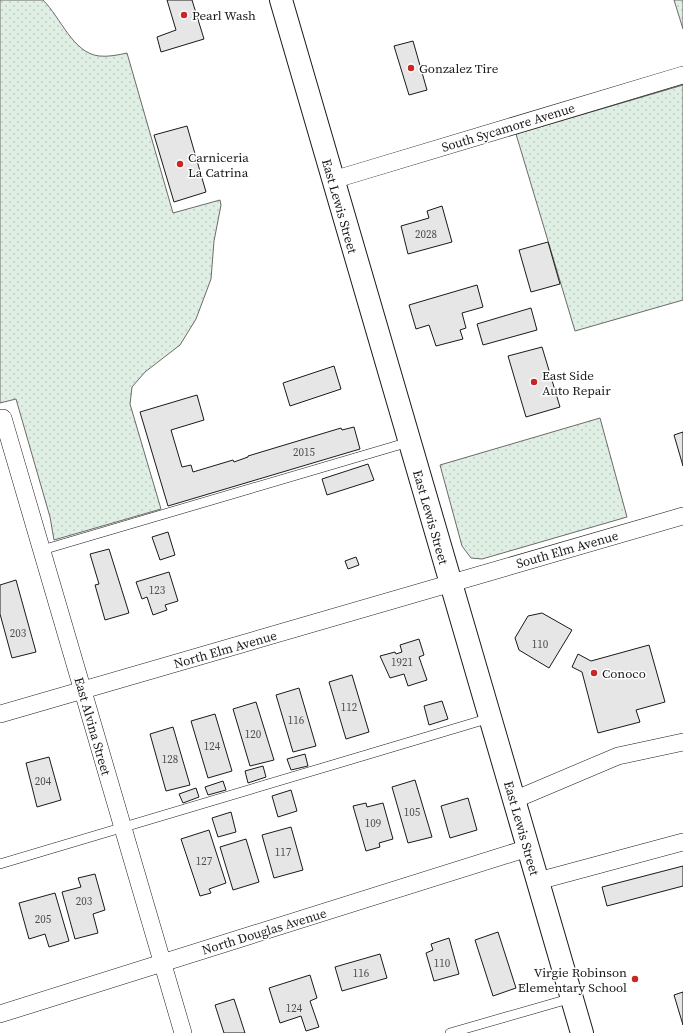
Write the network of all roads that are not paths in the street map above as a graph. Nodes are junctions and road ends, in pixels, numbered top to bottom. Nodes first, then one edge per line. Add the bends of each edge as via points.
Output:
1 (281, 0) edge
2 (683, 74) edge
3 (333, 180) junction
4 (2, 419) edge
5 (409, 442) junction
6 (683, 516) edge
7 (42, 550) junction
8 (451, 583) junction
9 (83, 690) junction
10 (0, 714) edge
11 (490, 718) junction
12 (683, 742) edge
13 (514, 800) junction
14 (122, 826) junction
15 (683, 842) edge
16 (528, 848) junction
17 (0, 864) edge
18 (538, 881) junction
19 (162, 963) junction
20 (572, 998) junction
21 (0, 1014) edge
22 (183, 1033) edge
23 (450, 1033) edge
24 (582, 1033) edge

1 - 3 main road, East Lewis Street
2 - 3 street, South Sycamore Avenue
3 - 5 main road, East Lewis Street
4 - 7 street, East Alvina Street
5 - 7 lane
5 - 8 main road, East Lewis Street
6 - 8 street, South Elm Avenue
7 - 9 street, East Alvina Street
8 - 9 street, North Elm Avenue
8 - 11 main road, East Lewis Street
9 - 10 street, North Elm Avenue
9 - 14 street, East Alvina Street
11 - 13 main road, East Lewis Street
11 - 14 lane
12 - 13 street via 618,756
13 - 16 main road, East Lewis Street
14 - 17 lane
14 - 19 street, East Alvina Street
15 - 18 street
16 - 18 main road, East Lewis Street
16 - 19 street, North Douglas Avenue
18 - 20 main road, East Lewis Street
19 - 21 street, North Douglas Avenue
19 - 22 street, East Alvina Street
20 - 23 lane
20 - 24 main road, East Lewis Street

